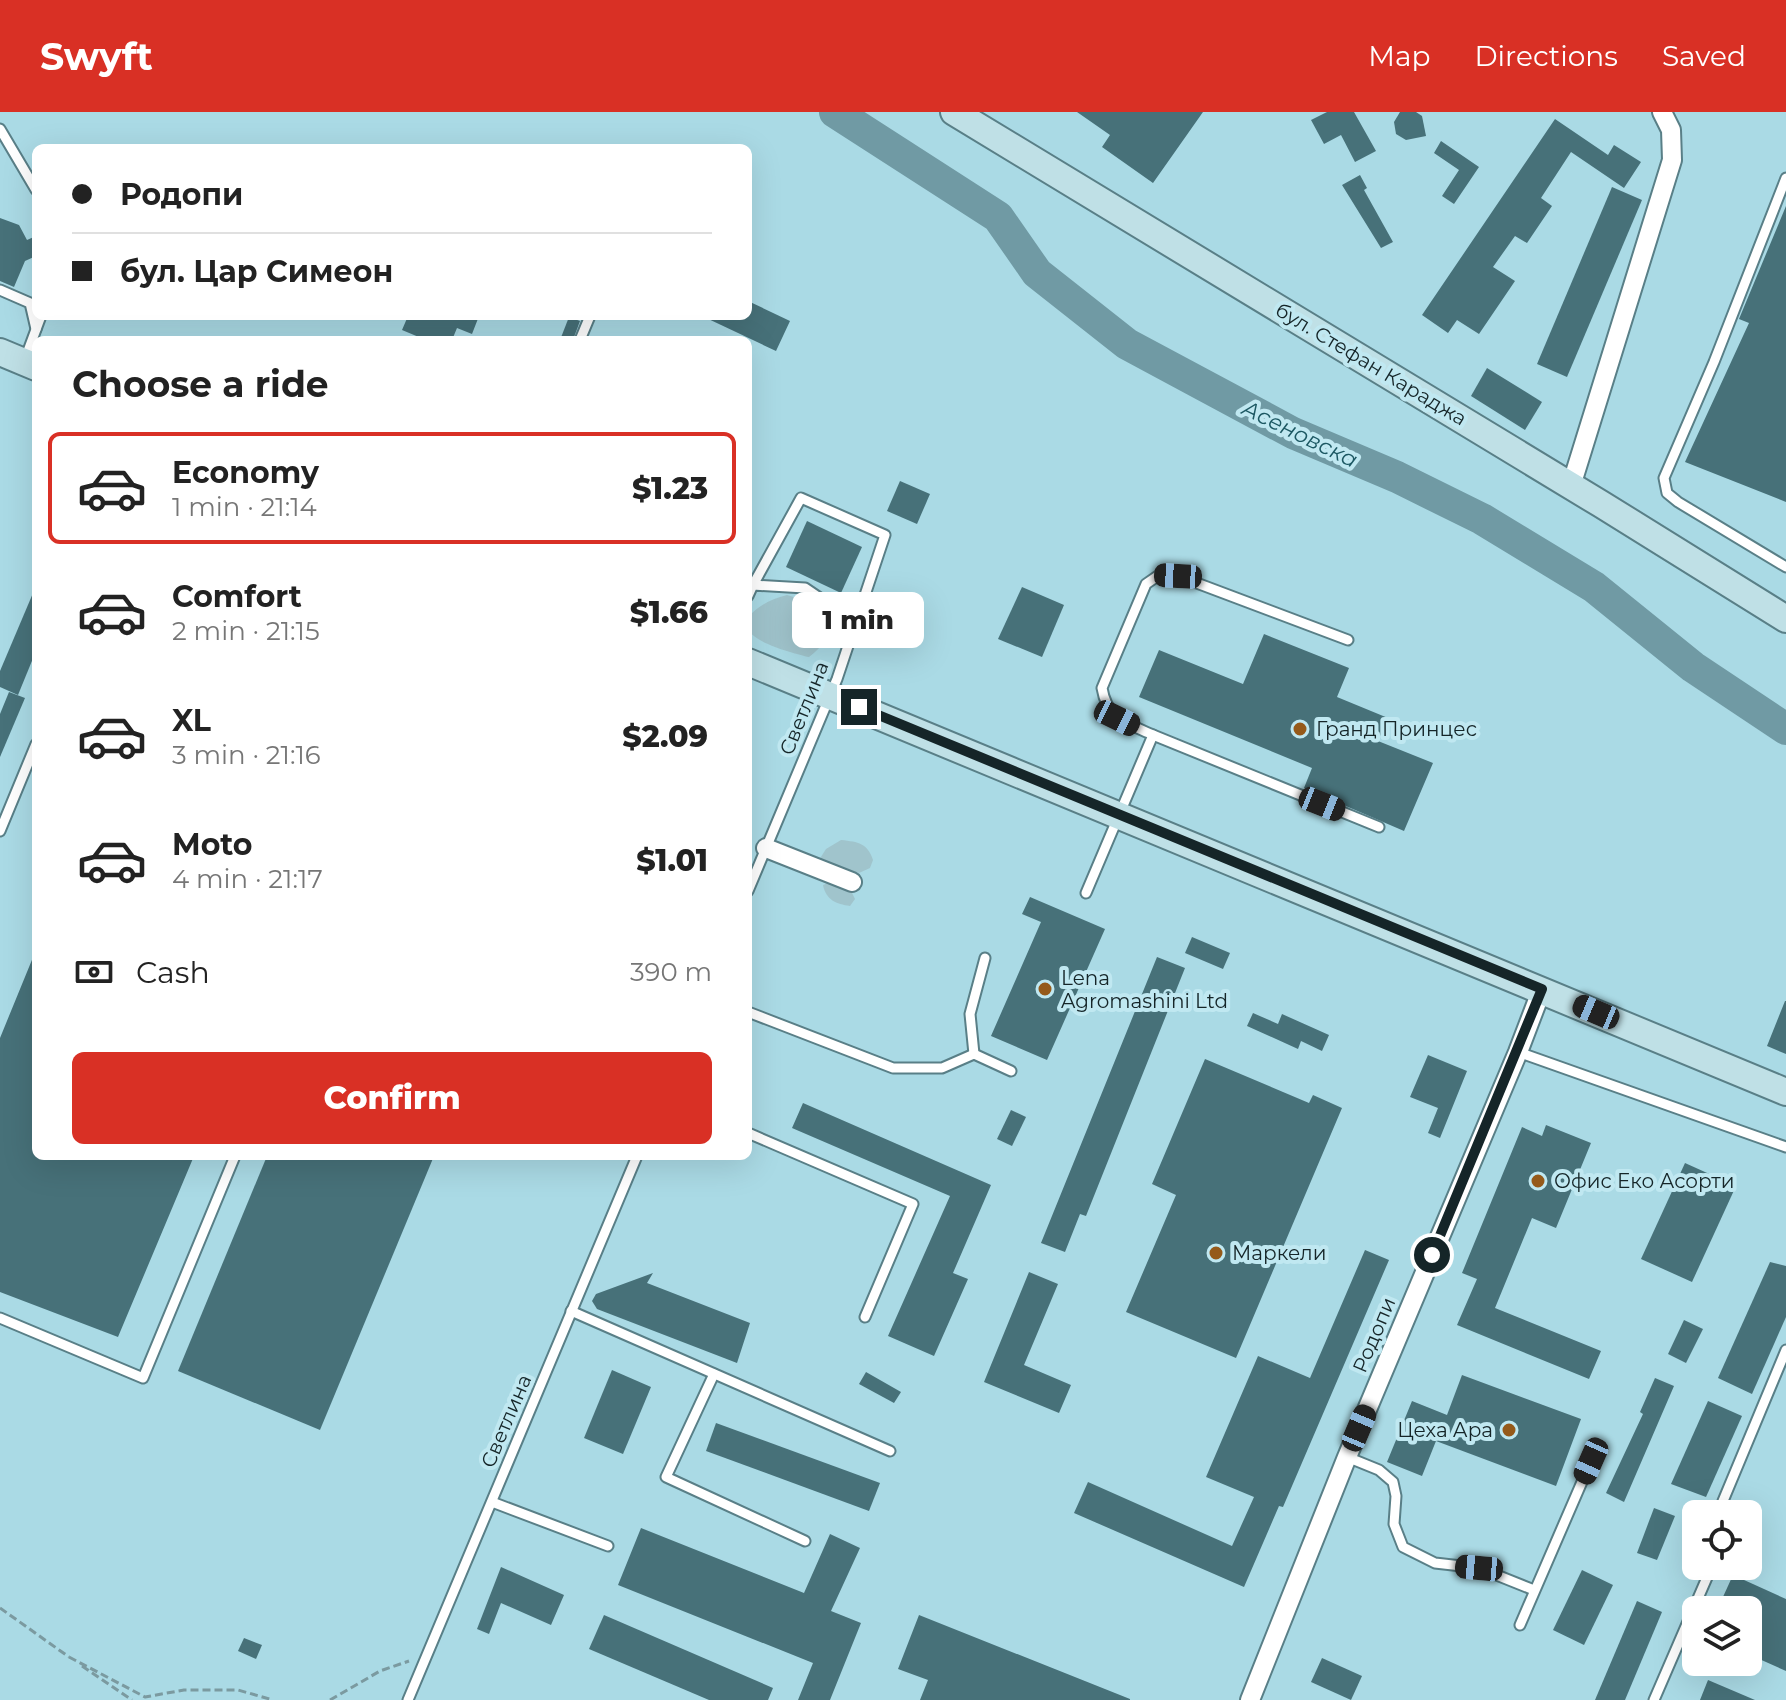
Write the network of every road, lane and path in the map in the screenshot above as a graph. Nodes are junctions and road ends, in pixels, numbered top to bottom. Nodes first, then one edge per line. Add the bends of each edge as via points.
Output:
1 (954, 112) edge
2 (1662, 112) edge
3 (0, 129) edge
4 (1786, 178) edge
5 (32, 183) edge
6 (0, 290) edge
7 (32, 312) edge
8 (34, 320) edge
9 (39, 320) edge
10 (36, 329) junction
11 (35, 336) edge
12 (0, 352) edge
13 (30, 365) edge
14 (1571, 486) junction
15 (1786, 567) edge
16 (753, 585) joint
17 (1786, 619) edge
18 (855, 622) junction
19 (1348, 640) dead end
20 (752, 664) edge
21 (830, 695) junction
22 (1153, 735) junction
23 (32, 754) edge
24 (1118, 814) junction
25 (1379, 827) dead end
26 (0, 831) edge
27 (766, 848) junction
28 (752, 881) edge
29 (852, 882) dead end
30 (1086, 893) dead end
31 (985, 958) dead end
32 (1542, 989) junction
33 (752, 1014) edge
34 (1518, 1052) junction
35 (974, 1054) junction
36 (1011, 1071) dead end
37 (1786, 1092) edge
38 (752, 1135) edge
39 (1786, 1147) edge
40 (233, 1160) edge
41 (635, 1160) edge
42 (571, 1311) junction
43 (865, 1317) dead end
44 (0, 1318) edge
45 (1786, 1350) edge
46 (714, 1374) junction
47 (890, 1451) dead end
48 (1347, 1457) junction
49 (1591, 1461) dead end
50 (1723, 1500) edge
51 (492, 1502) junction
52 (805, 1541) dead end
53 (608, 1546) dead end
54 (1706, 1580) edge
55 (1534, 1590) junction
56 (0, 1608) edge
57 (1520, 1625) dead end
58 (427, 1654) junction
59 (69, 1657) junction
60 (132, 1700) edge
61 (273, 1700) edge
62 (330, 1700) edge
63 (408, 1700) edge
64 (1250, 1700) edge
65 (1654, 1700) edge

1 - 14 main road, бул. Стефан Караджа
2 - 14 street via 1671,130 1672,160
3 - 5 lane
4 - 15 lane via 1664,478 1667,493 1678,502
6 - 7 lane via 30,303
8 - 10 lane
9 - 10 lane
10 - 11 lane
12 - 13 main road
14 - 17 main road, бул. Стефан Караджа
16 - 18 lane via 805,588
16 - 18 lane, Светлина via 801,498 885,535
18 - 21 lane, Светлина
19 - 22 lane via 1178,576 1159,575 1146,584 1102,688 1105,705 1117,718
20 - 21 main road
21 - 24 main road
21 - 27 lane, Светлина
22 - 24 lane
22 - 25 lane
23 - 26 lane
24 - 30 lane
24 - 32 main road
27 - 28 lane, Светлина
27 - 29 street
31 - 35 lane via 970,1014
32 - 34 street, Родопи
32 - 37 main road
33 - 35 lane via 893,1068 942,1068
34 - 39 lane
34 - 48 street, Родопи
35 - 36 lane
38 - 43 lane via 913,1204
40 - 44 lane via 143,1378
41 - 42 lane, Светлина
42 - 46 lane
42 - 51 lane, Светлина
45 - 50 lane
46 - 47 lane
46 - 52 lane via 666,1477
48 - 55 lane via 1393,1482 1394,1524 1403,1547 1435,1563 1479,1568
48 - 64 street, Родопи
49 - 55 lane
51 - 53 lane
51 - 58 lane, Светлина
54 - 65 lane
55 - 57 lane
56 - 59 path
58 - 62 path via 380,1671
58 - 63 lane, Светлина
59 - 60 path
59 - 61 path via 145,1697 184,1690 238,1690

